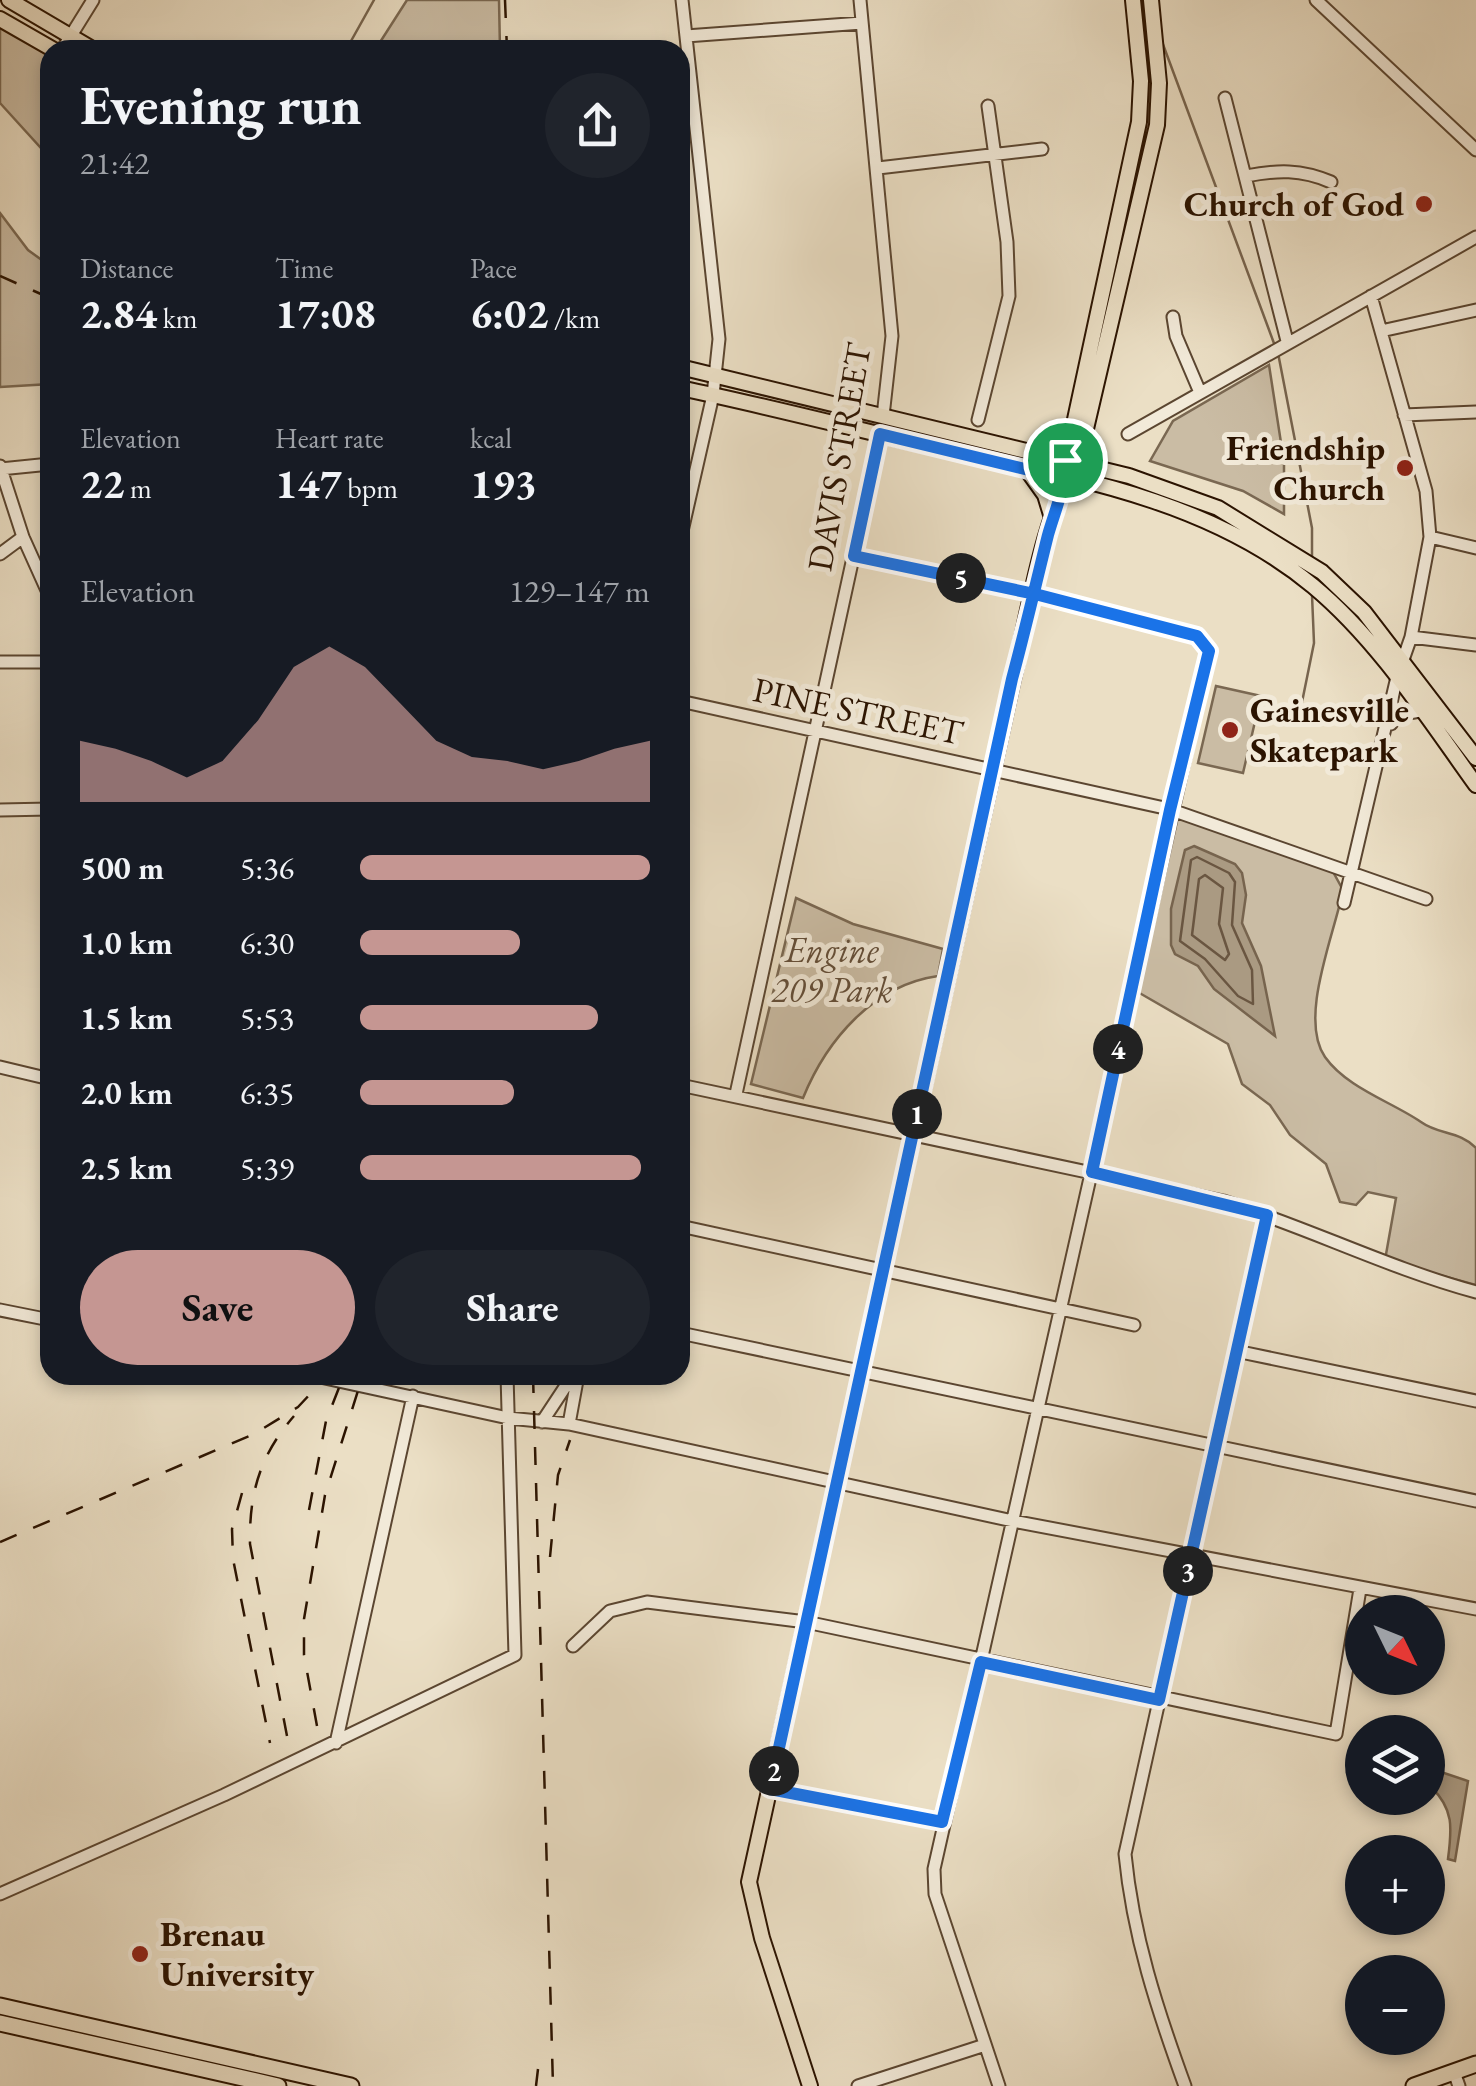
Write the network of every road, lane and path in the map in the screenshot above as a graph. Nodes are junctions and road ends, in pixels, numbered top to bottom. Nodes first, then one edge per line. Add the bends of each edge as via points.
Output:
1 (9, 0) edge
2 (94, 0) edge
3 (682, 0) edge
4 (860, 0) edge
5 (1133, 0) edge
6 (1151, 0) edge
7 (1316, 0) edge
8 (0, 19) edge
9 (862, 22) junction
10 (72, 34) junction
11 (686, 36) junction
12 (68, 40) edge
13 (80, 40) edge
14 (686, 40) edge
15 (40, 42) edge
16 (690, 71) edge
17 (1226, 98) dead end
18 (988, 106) dead end
19 (1042, 149) dead end
20 (1476, 150) edge
21 (995, 156) junction
22 (878, 168) junction
23 (1246, 176) junction
24 (1330, 182) dead end
25 (1476, 236) edge
26 (1370, 296) junction
27 (1476, 310) edge
28 (1173, 317) dead end
29 (1381, 330) junction
30 (1287, 342) junction
31 (690, 369) edge
32 (717, 374) junction
33 (690, 390) edge
34 (1199, 390) junction
35 (713, 395) junction
36 (1476, 412) edge
37 (1404, 415) junction
38 (883, 416) junction
39 (978, 420) dead end
40 (880, 434) junction
41 (1128, 434) dead end
42 (1072, 462) junction
43 (40, 465) edge
44 (1024, 467) junction
45 (0, 468) edge
46 (1066, 479) junction
47 (690, 496) edge
48 (1053, 520) junction
49 (23, 537) junction
50 (1430, 537) junction
51 (1476, 548) edge
52 (0, 554) edge
53 (854, 556) junction
54 (40, 575) edge
55 (1035, 594) junction
56 (1412, 637) junction
57 (1476, 645) edge
58 (1403, 658) junction
59 (0, 662) edge
60 (40, 662) edge
61 (1397, 677) junction
62 (690, 703) edge
63 (1420, 712) junction
64 (816, 732) junction
65 (1386, 732) junction
66 (1476, 758) edge
67 (993, 768) junction
68 (1476, 785) edge
69 (40, 809) edge
70 (0, 810) edge
71 (1170, 810) junction
72 (1353, 872) junction
73 (1426, 899) dead end
74 (1344, 903) dead end
75 (0, 1067) edge
76 (40, 1077) edge
77 (690, 1086) edge
78 (736, 1094) junction
79 (912, 1133) junction
80 (1092, 1172) junction
81 (1267, 1215) junction
82 (690, 1229) edge
83 (884, 1268) junction
84 (1476, 1292) edge
85 (1060, 1309) junction
86 (0, 1310) edge
87 (40, 1318) edge
88 (1134, 1325) dead end
89 (690, 1335) edge
90 (1236, 1351) junction
91 (861, 1372) junction
92 (360, 1385) edge
93 (507, 1385) edge
94 (569, 1385) edge
95 (575, 1385) edge
96 (413, 1396) junction
97 (1476, 1402) edge
98 (1038, 1410) junction
99 (508, 1418) junction
100 (542, 1422) junction
101 (569, 1424) junction
102 (1216, 1449) junction
103 (837, 1482) junction
104 (1476, 1501) edge
105 (1014, 1521) junction
106 (1192, 1557) junction
107 (1360, 1589) junction
108 (1476, 1610) edge
109 (806, 1622) junction
110 (572, 1646) dead end
111 (981, 1662) junction
112 (1159, 1700) junction
113 (336, 1743) junction
114 (770, 1789) junction
115 (942, 1822) junction
116 (0, 1894) edge
117 (0, 2006) edge
118 (0, 2023) edge
119 (985, 2045) junction
120 (1476, 2064) edge
121 (1456, 2079) edge
122 (278, 2086) edge
123 (351, 2086) edge
124 (810, 2086) edge
125 (858, 2086) edge
126 (999, 2086) edge
127 (1185, 2086) edge
128 (1414, 2086) edge

1 - 10 main road
2 - 10 street
3 - 11 street
4 - 9 street, DAVIS STREET
5 - 42 main road via 1139,122
6 - 42 main road via 1157,124
7 - 20 street
8 - 15 main road
9 - 11 street
9 - 22 street, DAVIS STREET
10 - 12 street
10 - 13 main road
11 - 14 street
16 - 32 street via 717,304
17 - 23 street
18 - 21 street
19 - 21 street
21 - 22 street
21 - 39 street via 1009,296
22 - 38 street, DAVIS STREET via 892,336
23 - 24 street via 1278,170
23 - 30 street
25 - 26 street
26 - 29 street
26 - 30 street
27 - 29 street
28 - 34 street
29 - 37 street
30 - 34 street
31 - 32 main road
32 - 35 street
32 - 38 main road
33 - 35 main road
34 - 41 street
35 - 40 main road
35 - 47 street
36 - 37 street
37 - 50 street via 1426,492
38 - 40 main road, DAVIS STREET
38 - 42 main road
40 - 44 main road
40 - 53 street, DAVIS STREET
42 - 46 main road
42 - 58 main road via 1171,488 1276,541 1332,581
43 - 45 street
44 - 46 main road
44 - 48 main road via 1045,494
45 - 49 street
46 - 48 main road
46 - 61 main road via 1168,504 1270,554 1318,590
48 - 55 main road
49 - 52 street
49 - 54 street
50 - 51 street
50 - 56 street
53 - 55 street
53 - 64 street, DAVIS STREET
55 - 67 main road
55 - 71 street via 1207,643
56 - 57 street
56 - 58 street
58 - 61 street
58 - 66 main road
59 - 60 street
61 - 63 main road
61 - 65 street
62 - 64 street, PINE STREET
63 - 65 street via 1397,715
63 - 68 main road
64 - 67 street, PINE STREET
64 - 78 street, DAVIS STREET
65 - 72 street
67 - 71 street, PINE STREET
67 - 79 main road
69 - 70 street
71 - 72 street, PINE STREET
71 - 80 street
72 - 73 street, PINE STREET
72 - 74 street
75 - 76 street
77 - 78 street
78 - 79 street
79 - 80 street
79 - 83 main road
80 - 81 street
80 - 85 street
81 - 84 street via 1397,1270
81 - 90 street
82 - 83 street
83 - 85 street
83 - 91 main road
85 - 88 street
85 - 98 street
86 - 87 street
89 - 91 street
90 - 97 street
90 - 102 street
91 - 98 street
91 - 103 main road
92 - 96 street
93 - 99 street
94 - 100 street
95 - 101 street
96 - 99 street
96 - 113 street
98 - 102 street
98 - 105 street
99 - 100 street
99 - 113 street via 514,1655
100 - 101 street
101 - 103 street
102 - 104 street
102 - 106 street
103 - 105 street
103 - 109 main road
105 - 106 street
105 - 111 street
106 - 107 street
106 - 112 street
107 - 108 street
107 - 112 street via 1336,1734
109 - 110 street via 639,1602 610,1612
109 - 111 street
109 - 114 main road
111 - 112 street
111 - 115 street
112 - 127 street via 1124,1854 1149,1988
113 - 116 street
114 - 115 street
114 - 124 main road via 749,1882
115 - 119 street via 936,1894
117 - 123 highway
118 - 122 highway
119 - 125 street
119 - 126 street
120 - 121 highway
121 - 128 highway

